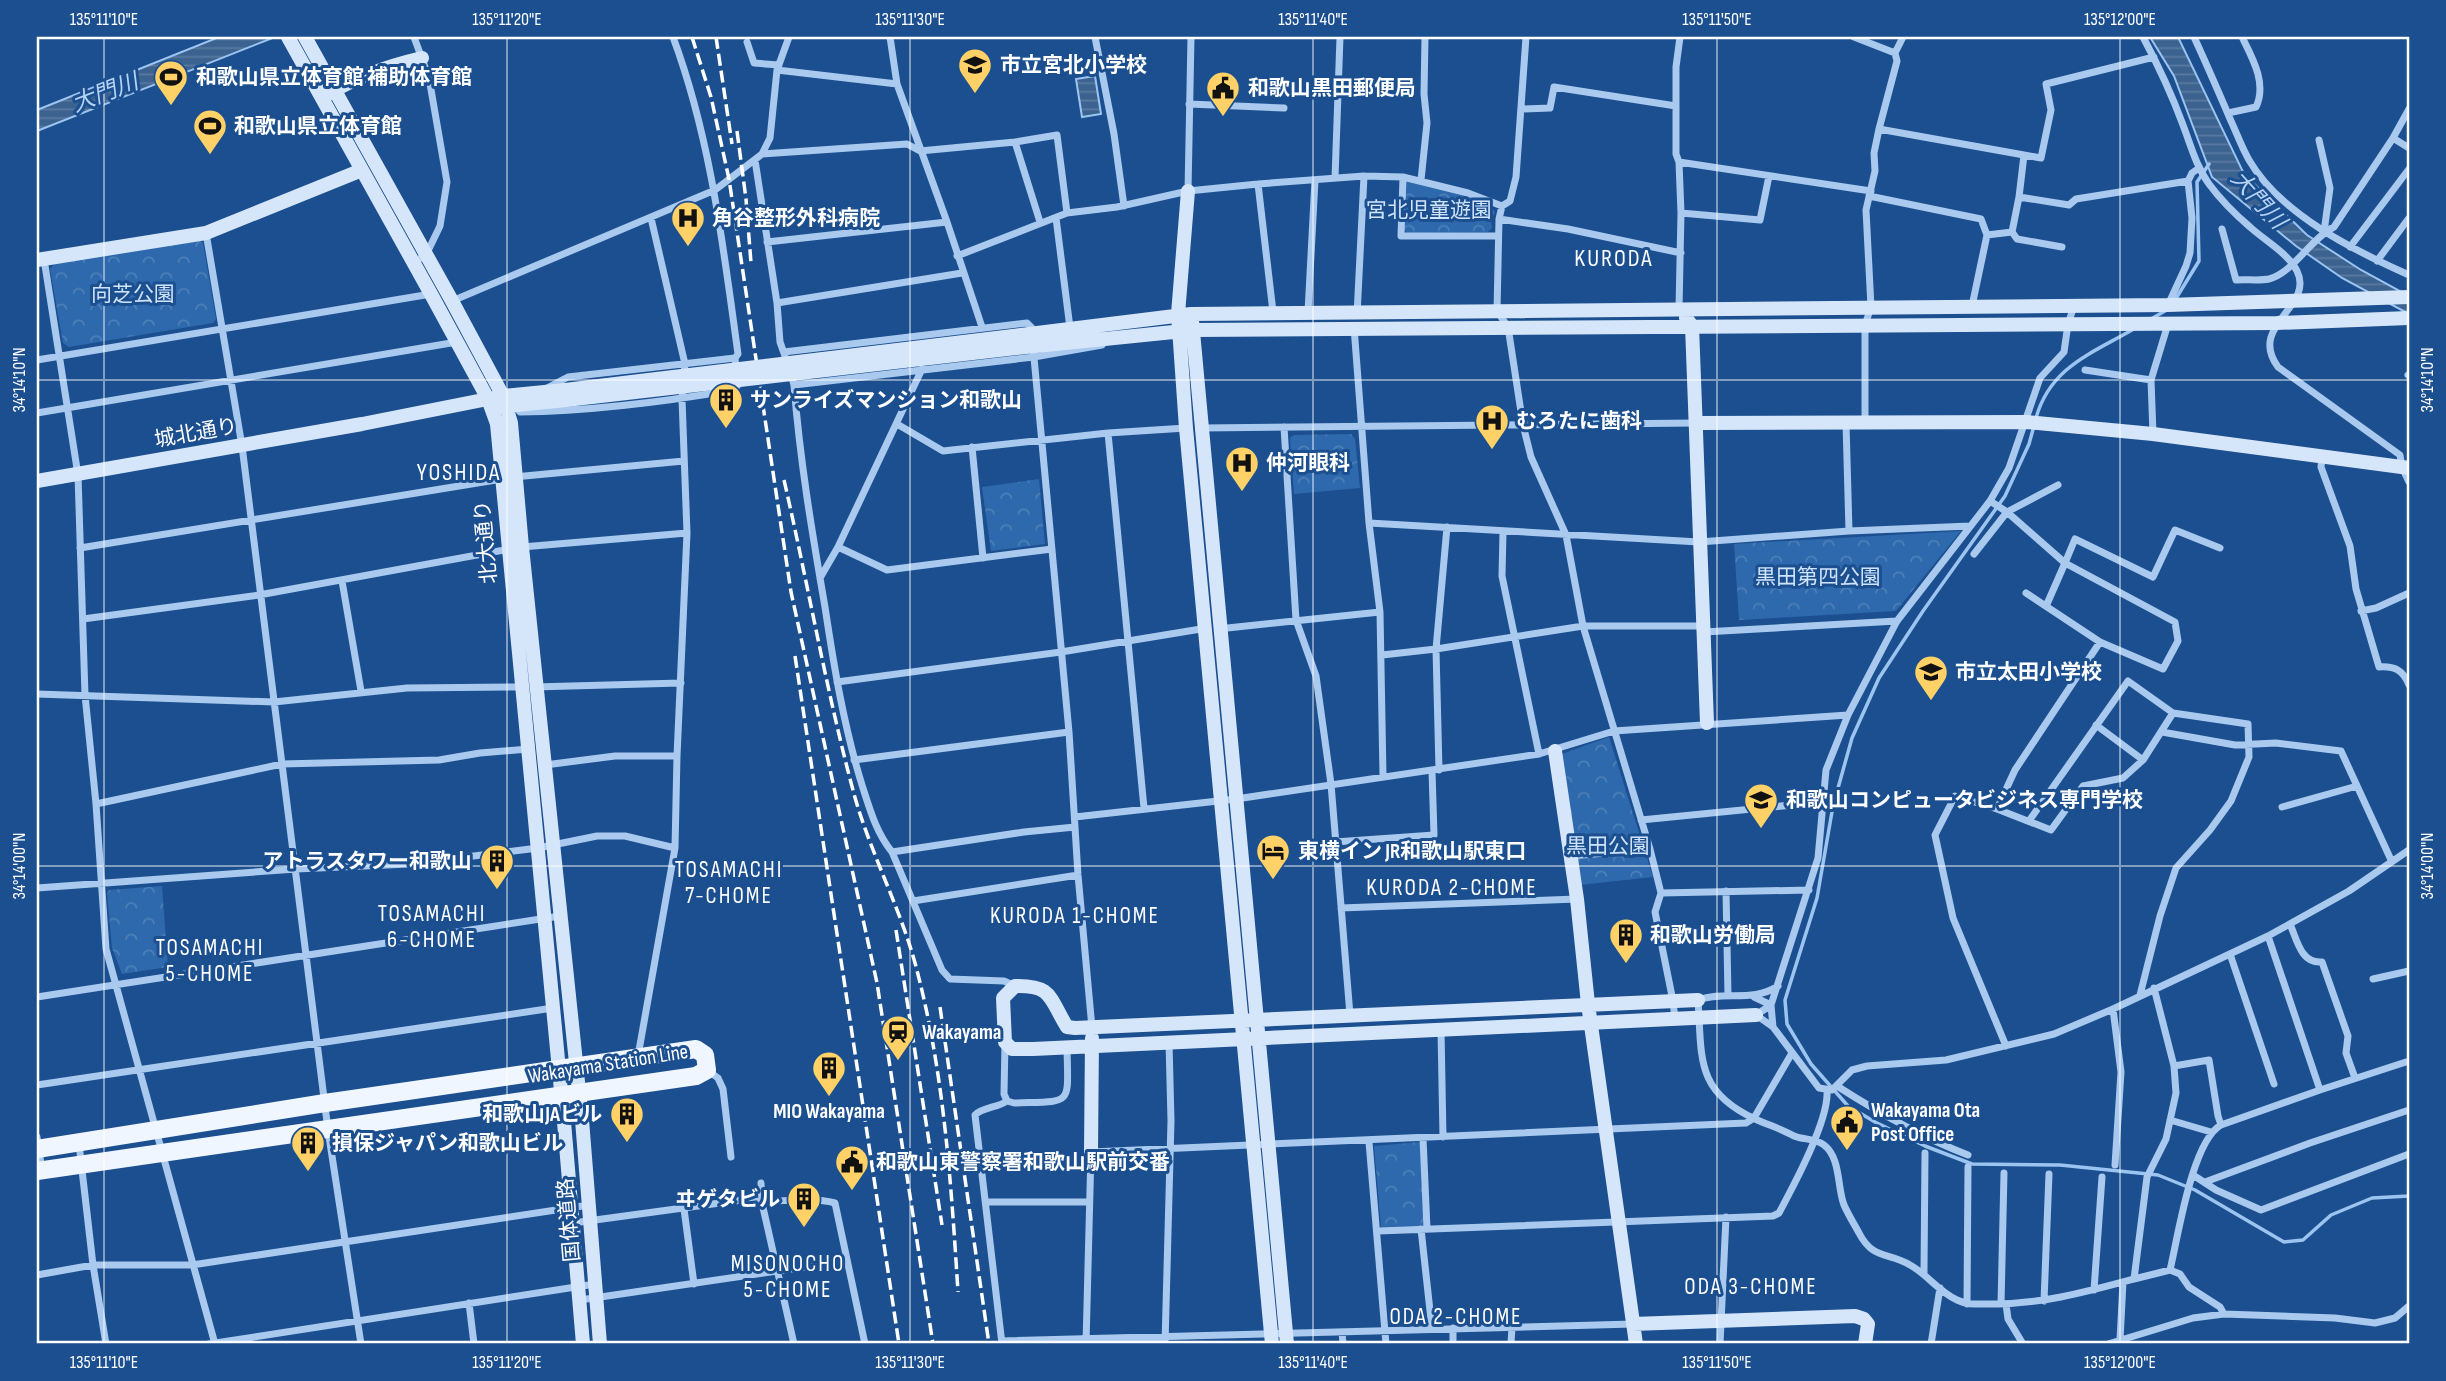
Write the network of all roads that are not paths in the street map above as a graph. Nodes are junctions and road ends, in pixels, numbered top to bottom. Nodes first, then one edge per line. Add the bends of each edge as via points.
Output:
1 (414, 37) edge
2 (673, 37) edge
3 (789, 37) edge
4 (890, 37) edge
5 (1095, 37) edge
6 (1191, 37) edge
7 (1340, 37) edge
8 (1425, 37) edge
9 (1526, 37) edge
10 (1680, 37) edge
11 (1853, 37) edge
12 (1903, 37) edge
13 (2143, 37) edge
14 (2194, 37) edge
15 (2242, 37) edge
16 (294, 39) edge
17 (747, 42) dead end
18 (1895, 53) junction
19 (2154, 57) junction
20 (422, 58) junction
21 (778, 67) junction
22 (897, 85) junction
23 (328, 94) junction
24 (1189, 104) junction
25 (1676, 106) junction
26 (1284, 108) dead end
27 (2409, 109) edge
28 (1522, 110) junction
29 (2228, 113) junction
30 (1879, 128) junction
31 (2393, 138) junction
32 (2319, 140) dead end
33 (1015, 142) junction
34 (2409, 148) edge
35 (920, 151) junction
36 (762, 154) junction
37 (2024, 155) junction
38 (755, 160) junction
39 (1679, 162) junction
40 (2199, 168) junction
41 (2409, 169) edge
42 (362, 170) junction
43 (1364, 176) junction
44 (1769, 176) junction
45 (1403, 177) junction
46 (1335, 178) junction
47 (1315, 180) junction
48 (1421, 180) junction
49 (2188, 181) junction
50 (1258, 184) junction
51 (715, 190) junction
52 (1188, 191) junction
53 (1870, 193) junction
54 (2018, 197) junction
55 (1124, 206) junction
56 (1502, 206) junction
57 (1067, 213) junction
58 (1681, 213) junction
59 (651, 218) junction
60 (1056, 218) junction
61 (2409, 218) edge
62 (1499, 219) junction
63 (947, 222) junction
64 (1040, 222) junction
65 (2222, 229) dead end
66 (2012, 232) junction
67 (206, 233) junction
68 (2323, 233) junction
69 (1987, 235) junction
70 (1497, 236) junction
71 (767, 242) junction
72 (2062, 247) dead end
73 (2350, 247) junction
74 (1681, 253) junction
75 (957, 256) junction
76 (41, 259) edge
77 (420, 259) junction
78 (2295, 261) junction
79 (2377, 261) junction
80 (962, 273) junction
81 (2409, 275) edge
82 (431, 293) junction
83 (2409, 297) edge
84 (452, 301) junction
85 (777, 303) junction
86 (2293, 303) junction
87 (2168, 305) junction
88 (1972, 306) junction
89 (2075, 306) junction
90 (1871, 307) junction
91 (1679, 309) junction
92 (1497, 311) junction
93 (1273, 312) junction
94 (1308, 312) junction
95 (1358, 312) junction
96 (1185, 314) junction
97 (2409, 318) edge
98 (2277, 323) junction
99 (2068, 324) junction
100 (2168, 324) junction
101 (1864, 325) junction
102 (1692, 326) junction
103 (982, 327) junction
104 (1508, 327) junction
105 (1070, 328) junction
106 (1353, 328) junction
107 (222, 330) junction
108 (1186, 330) junction
109 (457, 342) junction
110 (1033, 345) junction
111 (784, 352) junction
112 (58, 356) junction
113 (735, 358) junction
114 (37, 360) edge
115 (685, 364) junction
116 (922, 369) junction
117 (2085, 370) dead end
118 (230, 380) junction
119 (2151, 380) junction
120 (794, 385) junction
121 (538, 392) junction
122 (566, 395) junction
123 (682, 398) junction
124 (500, 403) junction
125 (66, 408) junction
126 (37, 413) edge
127 (1865, 421) junction
128 (1846, 422) junction
129 (2026, 422) junction
130 (1696, 423) junction
131 (897, 424) junction
132 (1522, 425) junction
133 (1284, 427) junction
134 (1361, 427) junction
135 (1186, 428) junction
136 (1202, 428) junction
137 (1108, 433) junction
138 (2153, 434) junction
139 (1042, 441) junction
140 (242, 446) junction
141 (972, 447) junction
142 (2322, 458) junction
143 (684, 461) junction
144 (2406, 467) edge
145 (78, 475) junction
146 (509, 478) junction
147 (37, 481) edge
148 (2409, 482) edge
149 (2058, 485) dead end
150 (1990, 501) junction
151 (2007, 512) junction
152 (250, 519) junction
153 (1369, 523) junction
154 (1970, 526) junction
155 (1447, 527) junction
156 (1849, 531) junction
157 (1503, 532) junction
158 (687, 533) junction
159 (1566, 535) junction
160 (1699, 542) junction
161 (838, 547) junction
162 (80, 548) junction
163 (515, 548) junction
164 (2220, 548) dead end
165 (1052, 549) junction
166 (1974, 554) dead end
167 (983, 558) junction
168 (2065, 563) junction
169 (820, 578) junction
170 (342, 581) junction
171 (2026, 593) dead end
172 (2409, 593) edge
173 (259, 596) junction
174 (2046, 604) junction
175 (2361, 611) junction
176 (1380, 612) junction
177 (83, 619) junction
178 (1296, 621) junction
179 (1897, 621) junction
180 (1583, 626) junction
181 (1213, 629) junction
182 (1703, 629) junction
183 (1516, 637) junction
184 (1129, 640) junction
185 (2100, 642) junction
186 (1436, 649) junction
187 (1061, 652) junction
188 (1382, 654) junction
189 (837, 682) junction
190 (681, 683) junction
191 (2409, 685) edge
192 (529, 687) junction
193 (361, 691) junction
194 (37, 694) edge
195 (85, 695) junction
196 (274, 702) junction
197 (2173, 713) junction
198 (1848, 715) junction
199 (1707, 723) junction
200 (2096, 725) junction
201 (1614, 731) junction
202 (1069, 732) junction
203 (2162, 733) junction
204 (2249, 744) junction
205 (528, 749) junction
206 (1555, 751) junction
207 (1539, 754) junction
208 (677, 756) junction
209 (855, 760) junction
210 (2144, 760) junction
211 (282, 764) junction
212 (544, 765) junction
213 (1435, 770) junction
214 (1383, 776) junction
215 (1331, 784) junction
216 (2357, 786) junction
217 (1229, 800) junction
218 (1822, 802) junction
219 (96, 804) junction
220 (2282, 807) dead end
221 (1144, 808) junction
222 (1997, 809) junction
223 (1074, 817) junction
224 (1641, 820) junction
225 (2029, 821) junction
226 (1075, 827) junction
227 (1335, 842) junction
228 (545, 847) junction
229 (675, 848) junction
230 (1650, 849) junction
231 (2409, 850) edge
232 (892, 852) junction
233 (1571, 856) junction
234 (2392, 862) junction
235 (296, 870) junction
236 (1077, 875) junction
237 (101, 884) junction
238 (37, 888) edge
239 (1809, 890) junction
240 (1726, 891) junction
241 (1661, 893) junction
242 (1577, 899) junction
243 (912, 901) junction
244 (1341, 908) junction
245 (552, 917) junction
246 (2290, 924) junction
247 (2268, 936) junction
248 (2230, 954) junction
249 (308, 956) junction
250 (2409, 971) edge
251 (2373, 979) dead end
252 (115, 984) junction
253 (1015, 986) junction
254 (1778, 986) junction
255 (2154, 988) junction
256 (2140, 995) junction
257 (1728, 996) junction
258 (37, 997) edge
259 (1754, 997) junction
260 (1698, 1000) junction
261 (1673, 1001) junction
262 (1588, 1004) junction
263 (1771, 1005) junction
264 (554, 1007) junction
265 (2113, 1009) junction
266 (1350, 1015) junction
267 (1756, 1015) junction
268 (1699, 1018) junction
269 (1250, 1020) junction
270 (1675, 1020) junction
271 (1591, 1022) junction
272 (1773, 1027) junction
273 (1092, 1028) junction
274 (1441, 1030) junction
275 (1251, 1038) junction
276 (1169, 1041) junction
277 (1005, 1042) junction
278 (318, 1043) junction
279 (1093, 1046) junction
280 (2006, 1046) junction
281 (1067, 1047) junction
282 (1791, 1053) junction
283 (638, 1056) junction
284 (2409, 1061) edge
285 (2174, 1066) junction
286 (568, 1067) junction
287 (140, 1070) junction
288 (708, 1070) junction
289 (2355, 1078) junction
290 (2274, 1084) dead end
291 (37, 1086) edge
292 (1837, 1086) junction
293 (2320, 1090) junction
294 (1827, 1091) junction
295 (570, 1093) junction
296 (1007, 1101) junction
297 (325, 1103) junction
298 (2409, 1110) edge
299 (1754, 1118) junction
300 (2170, 1120) junction
301 (2221, 1125) junction
302 (157, 1130) junction
303 (328, 1130) junction
304 (1608, 1131) junction
305 (2211, 1132) junction
306 (1443, 1137) junction
307 (1423, 1138) junction
308 (1813, 1140) junction
309 (1369, 1142) junction
310 (79, 1143) junction
311 (37, 1145) edge
312 (1253, 1145) junction
313 (1270, 1145) junction
314 (1169, 1150) junction
315 (1091, 1152) junction
316 (164, 1153) junction
317 (1925, 1153) dead end
318 (2409, 1154) edge
319 (1968, 1155) dead end
320 (731, 1157) dead end
321 (82, 1165) junction
322 (2115, 1165) dead end
323 (1968, 1167) dead end
324 (39, 1171) edge
325 (2004, 1173) dead end
326 (2049, 1174) dead end
327 (2193, 1175) junction
328 (2102, 1177) dead end
329 (2205, 1182) junction
330 (761, 1183) dead end
331 (986, 1202) junction
332 (1089, 1202) junction
333 (762, 1203) junction
334 (589, 1205) junction
335 (684, 1209) junction
336 (572, 1215) junction
337 (1726, 1217) junction
338 (590, 1220) junction
339 (1620, 1222) junction
340 (1424, 1229) junction
341 (1378, 1231) junction
342 (345, 1242) junction
343 (846, 1261) junction
344 (93, 1265) junction
345 (192, 1265) junction
346 (2171, 1270) junction
347 (778, 1272) junction
348 (1924, 1273) junction
349 (37, 1275) edge
350 (2134, 1279) junction
351 (2123, 1282) junction
352 (694, 1284) junction
353 (1940, 1288) junction
354 (2094, 1290) junction
355 (596, 1291) junction
356 (578, 1293) junction
357 (2044, 1301) junction
358 (469, 1303) junction
359 (1967, 1304) junction
360 (2004, 1304) junction
361 (2409, 1306) edge
362 (2224, 1314) junction
363 (357, 1320) junction
364 (1721, 1321) junction
365 (1633, 1324) junction
366 (1511, 1326) junction
367 (1453, 1328) junction
368 (1432, 1329) junction
369 (1385, 1331) junction
370 (1342, 1332) junction
371 (1279, 1339) edge
372 (1165, 1340) edge
373 (2120, 1340) junction
374 (1086, 1341) edge
375 (1002, 1342) edge
376 (106, 1344) edge
377 (209, 1344) edge
378 (214, 1344) edge
379 (361, 1344) edge
380 (474, 1344) edge
381 (583, 1344) edge
382 (600, 1344) edge
383 (794, 1344) edge
384 (865, 1344) edge
385 (1343, 1344) edge
386 (1386, 1344) edge
387 (1453, 1344) edge
388 (1511, 1344) edge
389 (1636, 1344) edge
390 (1720, 1344) edge
391 (1865, 1344) edge
392 (1931, 1344) edge
393 (2023, 1344) edge
394 (2108, 1344) edge

1 - 20 street
2 - 51 street via 697,111
3 - 21 street
4 - 22 street
5 - 55 street
6 - 24 street
7 - 46 street
8 - 48 street via 1427,123
9 - 28 street
10 - 25 street
11 - 18 street
12 - 18 street
13 - 19 street
14 - 29 street
15 - 29 street via 2262,94 2256,107
16 - 23 street, 北大通り
17 - 21 street via 754,63
18 - 30 street via 1897,61
19 - 37 street via 2046,84 2051,110 2041,158
19 - 40 street
20 - 23 street via 356,78
20 - 77 street via 447,182 440,226
21 - 22 street
21 - 36 street via 770,138
22 - 35 street
23 - 42 street, 北大通り
23 - 77 street, 北大通り
24 - 26 street
24 - 52 street
25 - 28 street via 1554,87 1550,108
25 - 39 street
27 - 31 street
28 - 56 street via 1516,177 1510,201
29 - 68 street via 2263,180
30 - 37 street
30 - 53 street
31 - 34 street
31 - 68 street via 2334,227
32 - 68 street via 2330,188
33 - 35 street
33 - 57 street via 1057,135
33 - 64 street
35 - 36 street via 907,144
35 - 63 street
36 - 38 street
37 - 54 street
38 - 51 street
38 - 71 street
39 - 44 street
39 - 58 street
40 - 49 street
40 - 78 street via 2248,226
41 - 73 street
42 - 67 street
42 - 77 street, 北大通り
43 - 45 street
43 - 46 street
43 - 95 street
44 - 53 street
44 - 58 street via 1760,220
45 - 48 street
45 - 70 street via 1401,236
46 - 47 street
47 - 50 street
47 - 94 street
48 - 56 street
49 - 54 street via 2076,199 2069,205
49 - 87 street via 2190,253
50 - 52 street
50 - 93 street
51 - 59 street
51 - 113 street
52 - 55 street
52 - 96 street
53 - 69 street via 1981,219
53 - 90 street via 1866,211
54 - 66 street
55 - 57 street
56 - 62 street
57 - 60 street
58 - 74 street
59 - 84 street
59 - 115 street
60 - 64 street
60 - 105 street
61 - 79 street
62 - 70 street
62 - 74 street
63 - 71 street
63 - 75 street
64 - 75 street
65 - 78 street via 2235,279 2271,279
66 - 69 street
66 - 72 street via 2017,239
67 - 76 street
67 - 107 street
68 - 73 street
68 - 78 street
69 - 88 street
70 - 92 street
71 - 85 street
73 - 79 street
74 - 91 street
75 - 80 street
76 - 112 street
77 - 82 street, 北大通り
77 - 84 street, 北大通り
78 - 86 street via 2300,281
79 - 81 street
80 - 85 street
80 - 103 street
82 - 107 street
82 - 109 street, 北大通り
83 - 86 street
84 - 124 street, 北大通り
85 - 111 street
86 - 87 street
86 - 98 street
87 - 89 street
88 - 89 street
88 - 90 street
89 - 99 street
90 - 91 street
90 - 101 street
91 - 92 street
91 - 102 street
92 - 95 street
92 - 104 street
93 - 94 street
93 - 96 street
94 - 95 street
95 - 106 street
96 - 105 street
96 - 108 street
97 - 98 street
98 - 100 street
98 - 144 street via 2269,346 2278,368 2400,455
99 - 100 street
99 - 101 street
99 - 129 street via 2064,352 2040,378
100 - 119 street
101 - 102 street
101 - 127 street
102 - 104 street
102 - 130 street
103 - 110 street via 1027,323 1032,328
103 - 111 street
104 - 106 street
104 - 132 street
105 - 110 street
106 - 108 street
106 - 134 street
107 - 112 street
107 - 118 street
108 - 110 street
108 - 135 street
108 - 136 street
109 - 118 street
109 - 124 street, 北大通り
110 - 116 street
110 - 122 street, bridge via 1014,342
110 - 139 street
111 - 120 street
112 - 114 street
112 - 125 street
113 - 115 street
113 - 123 street via 738,385 733,390
115 - 121 street via 568,377
115 - 123 street
116 - 120 street
116 - 131 street
117 - 119 street
118 - 125 street
118 - 140 street
119 - 138 street
120 - 169 street
121 - 122 street
121 - 124 street
122 - 124 street
123 - 124 street via 572,411 520,412
123 - 143 street
124 - 140 street, 城北通り
124 - 146 street, 北大通り via 511,423
125 - 126 street
125 - 145 street
127 - 128 street
127 - 129 street
128 - 130 street
128 - 156 street
129 - 138 street
129 - 150 street via 2009,468
130 - 132 street
130 - 160 street
131 - 141 street via 943,451
131 - 161 street
132 - 134 street
132 - 159 street via 1531,457
133 - 134 street
133 - 136 street
133 - 178 street
134 - 153 street
135 - 137 street
135 - 181 street
136 - 181 street
137 - 139 street
137 - 184 street
138 - 142 street
139 - 141 street
139 - 165 street
140 - 145 street, 城北通り
140 - 152 street
141 - 167 street
142 - 144 street
142 - 175 street via 2321,467 2350,546
143 - 146 street
143 - 158 street
144 - 148 street
145 - 147 street, 城北通り
145 - 162 street
146 - 152 street
146 - 163 street, 北大通り
149 - 151 street
150 - 151 street
150 - 154 street
151 - 166 street
151 - 168 street
152 - 162 street
152 - 173 street
153 - 155 street
153 - 176 street
154 - 156 street
154 - 179 street
155 - 157 street
155 - 186 street
156 - 160 street
157 - 159 street
157 - 183 street via 1502,576
158 - 163 street
158 - 190 street
159 - 160 street
159 - 180 street
160 - 182 street
161 - 167 street via 887,570
161 - 169 street
162 - 177 street
163 - 170 street
163 - 192 street, 北大通り
164 - 168 street via 2175,530 2153,577 2075,539
165 - 167 street
165 - 187 street
168 - 174 street
168 - 185 street via 2175,622 2178,641 2163,668
169 - 189 street
170 - 173 street
170 - 193 street
171 - 174 street
172 - 175 street
173 - 177 street
173 - 196 street
174 - 185 street
175 - 191 street via 2379,667 2392,666 2404,674
176 - 178 street
176 - 188 street
177 - 195 street
178 - 181 street
178 - 215 street via 1317,676
179 - 182 street
179 - 198 street
180 - 182 street
180 - 183 street
180 - 201 street
181 - 184 street
181 - 217 street
182 - 199 street
183 - 186 street
183 - 207 street
184 - 187 street
184 - 221 street
185 - 222 street via 2015,770
186 - 188 street
186 - 213 street
187 - 189 street
187 - 202 street
188 - 214 street
189 - 209 street
190 - 192 street
190 - 208 street
192 - 193 street
192 - 205 street, 北大通り
192 - 212 street, 北大通り
193 - 196 street
194 - 195 street
195 - 196 street
195 - 219 street
196 - 211 street
197 - 200 street via 2127,681
197 - 203 street
197 - 204 street via 2248,724
198 - 199 street
198 - 218 street via 1826,770
199 - 201 street
200 - 210 street
200 - 225 street
201 - 206 street
201 - 224 street
202 - 209 street
202 - 223 street
203 - 204 street via 2235,746
203 - 210 street
204 - 216 street via 2341,751
204 - 256 street via 2249,757 2231,801 2176,868
205 - 211 street via 439,760
205 - 228 street, 北大通り
206 - 207 street
206 - 233 street
207 - 213 street
208 - 212 street via 615,756
208 - 229 street
209 - 232 street via 880,837
210 - 225 street via 2123,778 2083,786 2051,830
211 - 219 street
211 - 235 street
212 - 228 street, 北大通り
213 - 214 street
213 - 227 street via 1434,835
214 - 215 street
215 - 217 street
215 - 227 street
216 - 220 street
216 - 234 street
217 - 221 street
217 - 269 street
218 - 224 street
218 - 239 street via 1818,858
219 - 237 street
221 - 223 street
222 - 225 street
222 - 280 street via 1955,796 1935,835 1953,918
223 - 226 street
224 - 230 street
226 - 232 street
226 - 236 street
227 - 244 street
228 - 229 street via 597,836 625,836
228 - 235 street via 409,864
228 - 245 street, 北大通り
229 - 283 street
230 - 233 street
230 - 241 street
231 - 234 street
232 - 243 street
233 - 242 street
234 - 246 street
235 - 237 street
235 - 249 street
236 - 243 street
236 - 273 street
237 - 238 street
237 - 252 street via 106,949
239 - 240 street
239 - 254 street
240 - 241 street
240 - 257 street
241 - 261 street via 1655,912
242 - 244 street
242 - 262 street
243 - 253 street via 950,979 1004,981
244 - 266 street
245 - 249 street
245 - 264 street, 北大通り
245 - 286 street, 北大通り
246 - 247 street
246 - 289 street via 2304,957 2322,962 2348,1036 2346,1053
247 - 248 street
247 - 293 street
248 - 255 street
248 - 290 street
249 - 252 street
249 - 278 street
250 - 251 street
252 - 258 street
252 - 287 street
253 - 273 street via 1035,985 1045,990 1067,1027
253 - 277 street via 1003,998
254 - 259 street
254 - 263 street
255 - 256 street
255 - 285 street
256 - 265 street
257 - 259 street
257 - 260 street
259 - 263 street
260 - 261 street
260 - 268 street
261 - 262 street
261 - 270 street
262 - 266 street
262 - 271 street
263 - 267 street
263 - 272 street
264 - 278 street
264 - 286 street, 北大通り
265 - 280 street via 2054,1034
265 - 322 street via 2121,1072
266 - 269 street
267 - 268 street
267 - 272 street
268 - 270 street
268 - 299 street via 1702,1061 1710,1085 1721,1098
269 - 273 street
269 - 275 street
270 - 271 street
271 - 274 street
271 - 304 street
272 - 282 street
273 - 279 street
274 - 275 street
274 - 306 street
275 - 276 street
275 - 312 street
275 - 313 street
276 - 279 street
276 - 314 street
277 - 281 street via 1012,1049
277 - 296 street
278 - 287 street
278 - 297 street
279 - 281 street
279 - 315 street
280 - 292 street via 1946,1060 1867,1066 1852,1070
281 - 296 street via 1065,1098 1057,1102
282 - 294 street via 1819,1088
282 - 299 street
283 - 286 main road, Wakayama Station Line
283 - 288 main road, Wakayama Station Line via 696,1049 705,1055
284 - 289 street
285 - 300 street via 2176,1093
285 - 301 street via 2209,1060
286 - 295 street, 北大通り
286 - 297 main road, Wakayama Station Line
287 - 291 street
287 - 302 street
288 - 295 main road, Wakayama Station Line via 696,1076
288 - 320 street via 723,1089
289 - 293 street
292 - 294 street
292 - 319 street via 1931,1141
293 - 301 street
294 - 308 street via 1826,1108
295 - 303 main road, Wakayama Station Line
295 - 334 street, 国体道路
295 - 336 street, 国体道路
296 - 331 street via 975,1115
297 - 302 main road, Wakayama Station Line
297 - 303 street
298 - 329 street
299 - 304 street via 1746,1123
299 - 308 street
300 - 305 street
300 - 350 street via 2147,1177
301 - 305 street
302 - 310 main road, Wakayama Station Line
302 - 316 street
303 - 316 main road, Wakayama Station Line
303 - 342 street
304 - 306 street
304 - 339 street
305 - 327 street
306 - 307 street
307 - 309 street
307 - 340 street
308 - 337 street via 1779,1213
308 - 348 street via 1826,1146 1834,1159 1843,1203 1872,1252
309 - 313 street
309 - 341 street
310 - 311 main road, Wakayama Station Line
310 - 321 street
311 - 324 street
312 - 313 street
312 - 314 street
312 - 371 street
313 - 371 street
314 - 315 street
314 - 372 street
315 - 332 street
316 - 321 main road, Wakayama Station Line
316 - 345 street
317 - 348 street
318 - 329 street via 2261,1210
321 - 324 main road, Wakayama Station Line
321 - 344 street
323 - 359 street
325 - 360 street
326 - 357 street
327 - 329 street
327 - 346 street
328 - 354 street
330 - 333 street
331 - 332 street
331 - 375 street
332 - 374 street
333 - 335 street via 742,1200
333 - 343 street via 835,1203
333 - 347 street
334 - 336 street
334 - 338 street, 国体道路
335 - 338 street
335 - 352 street
336 - 338 street
336 - 342 street
336 - 356 street, 国体道路
337 - 339 street
337 - 364 street
338 - 355 street, 国体道路
339 - 340 street
339 - 365 street
340 - 341 street
340 - 368 street
341 - 369 street
342 - 345 street
342 - 363 street
343 - 347 street
343 - 384 street
344 - 345 street
344 - 349 street
344 - 376 street
345 - 378 street
346 - 350 street
346 - 362 street
347 - 352 street
347 - 383 street
348 - 353 street
350 - 351 street
351 - 354 street
351 - 373 street
352 - 355 street
353 - 359 street
353 - 392 street
354 - 357 street
355 - 356 street
355 - 356 street
355 - 382 street, 国体道路
356 - 358 street
356 - 381 street, 国体道路
357 - 360 street
358 - 363 street
358 - 380 street
359 - 360 street
360 - 393 street
361 - 362 street via 2395,1318 2375,1323
362 - 373 street via 2193,1318
363 - 378 street
363 - 379 street
364 - 365 street
364 - 390 street
364 - 391 street via 1855,1316 1868,1324
365 - 366 street
365 - 389 street
366 - 367 street
366 - 388 street
367 - 368 street
367 - 387 street
368 - 369 street
369 - 370 street
369 - 386 street
370 - 371 street
370 - 385 street
371 - 372 street
372 - 374 street
373 - 394 street
374 - 375 street
377 - 378 street

